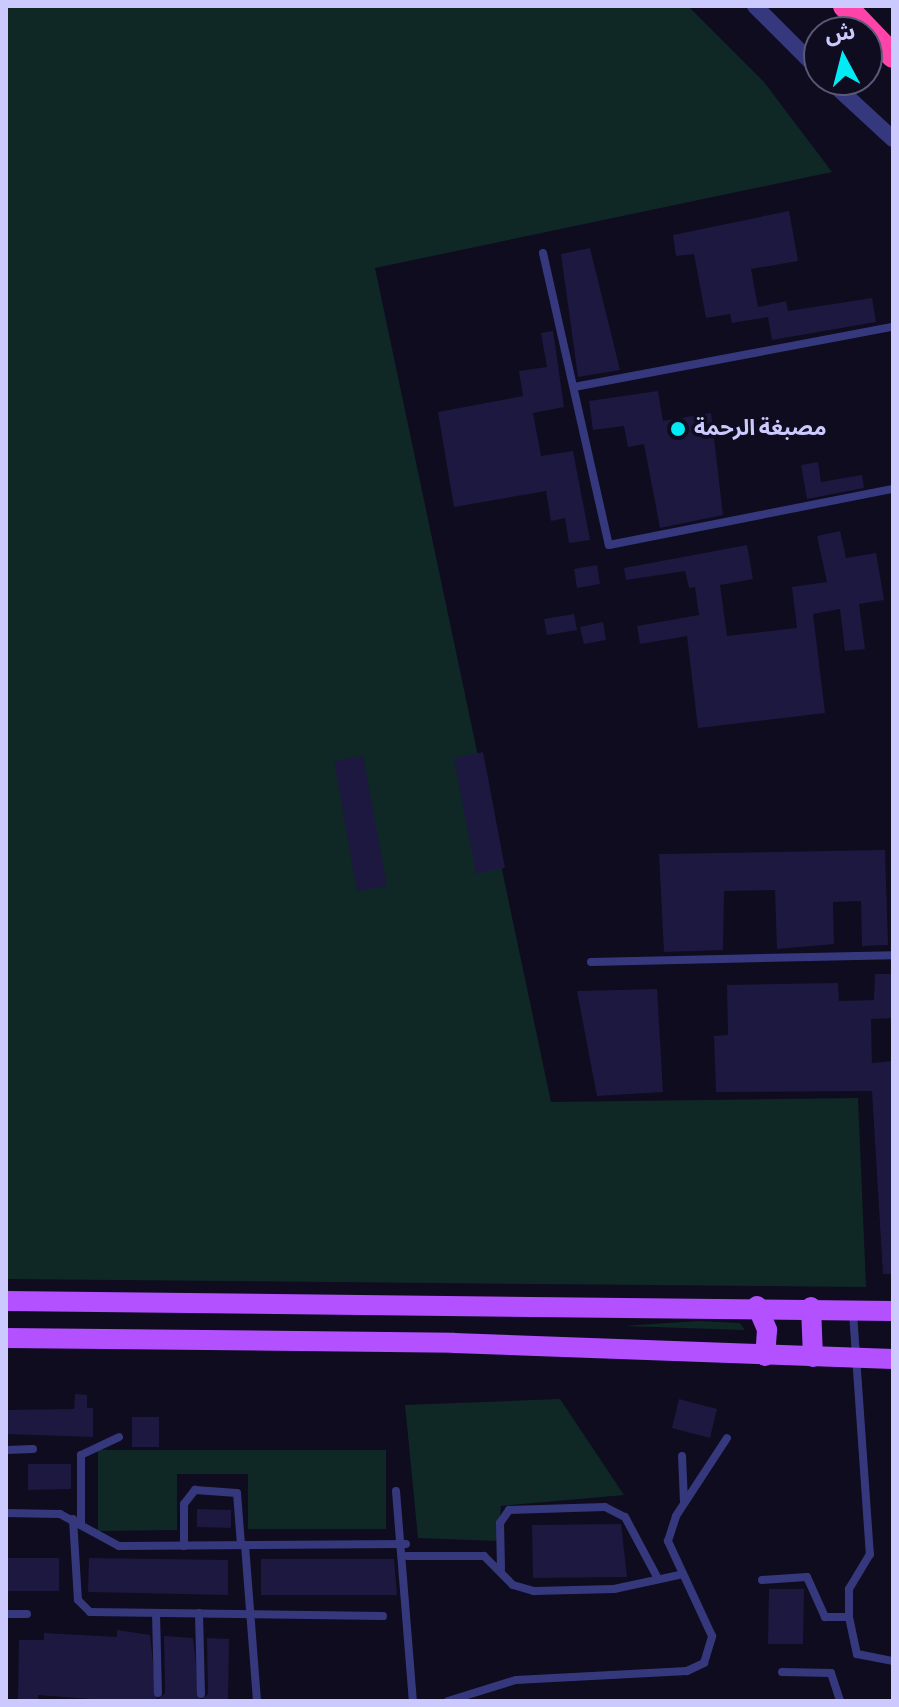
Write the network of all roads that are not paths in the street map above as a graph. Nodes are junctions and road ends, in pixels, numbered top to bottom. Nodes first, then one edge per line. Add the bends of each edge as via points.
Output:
1 (755, 6) edge
2 (845, 6) edge
3 (803, 54) edge
4 (893, 56) edge
5 (846, 96) edge
6 (893, 139) edge
7 (543, 253) dead end
8 (893, 327) edge
9 (574, 387) junction
10 (893, 489) edge
11 (893, 955) edge
12 (591, 962) dead end
13 (6, 1301) edge
14 (757, 1306) junction
15 (811, 1307) junction
16 (853, 1309) junction
17 (893, 1311) edge
18 (6, 1338) edge
19 (765, 1356) junction
20 (813, 1357) junction
21 (854, 1357) junction
22 (893, 1359) edge
23 (119, 1437) dead end
24 (727, 1438) dead end
25 (33, 1449) dead end
26 (6, 1450) edge
27 (682, 1456) dead end
28 (396, 1491) dead end
29 (684, 1502) junction
30 (6, 1513) edge
31 (77, 1522) junction
32 (406, 1544) junction
33 (243, 1545) junction
34 (184, 1546) junction
35 (407, 1556) junction
36 (501, 1571) junction
37 (656, 1575) junction
38 (679, 1575) junction
39 (762, 1580) dead end
40 (156, 1613) junction
41 (199, 1613) junction
42 (6, 1614) edge
43 (27, 1614) dead end
44 (249, 1614) junction
45 (383, 1616) dead end
46 (849, 1617) junction
47 (893, 1661) edge
48 (782, 1672) dead end
49 (158, 1693) dead end
50 (201, 1694) dead end
51 (257, 1701) edge
52 (413, 1701) edge
53 (448, 1701) edge
54 (840, 1701) edge

1 - 3 street
2 - 4 highway
5 - 6 street
7 - 9 lane
8 - 9 lane
9 - 10 lane via 609,545
11 - 12 lane
13 - 14 main road
14 - 15 main road
14 - 19 main road via 767,1330
15 - 16 main road
15 - 20 main road
16 - 17 main road
16 - 21 lane
18 - 19 main road via 454,1343
19 - 20 main road
20 - 21 main road
21 - 22 main road
21 - 46 lane via 870,1554 849,1589
23 - 31 lane via 81,1455
24 - 29 lane
25 - 26 lane
27 - 29 lane
28 - 32 lane
29 - 38 lane via 668,1541
30 - 31 lane
31 - 34 lane via 108,1544
31 - 40 lane via 82,1607
32 - 33 lane
32 - 35 lane
33 - 34 lane
33 - 34 lane via 237,1493 195,1490 184,1504
33 - 44 lane
35 - 36 lane via 477,1555
35 - 52 lane
36 - 37 lane via 534,1591 614,1589
36 - 37 lane via 500,1523 509,1510 605,1507 625,1517
37 - 38 lane
38 - 53 lane via 712,1636 710,1655 696,1668 541,1677
39 - 46 lane via 807,1577 825,1617
40 - 41 lane
40 - 49 lane
41 - 44 lane
41 - 50 lane
42 - 43 lane
44 - 45 lane
44 - 51 lane
46 - 47 lane via 857,1654
48 - 54 lane via 827,1671 838,1681

